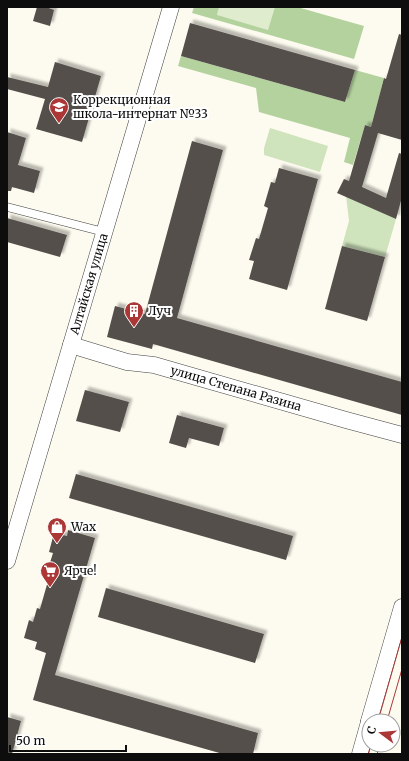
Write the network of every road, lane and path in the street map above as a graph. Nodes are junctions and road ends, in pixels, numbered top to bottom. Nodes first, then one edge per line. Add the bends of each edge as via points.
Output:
1 (171, 7) edge
2 (7, 207) edge
3 (104, 232) junction
4 (70, 345) junction
5 (402, 435) edge
6 (7, 561) edge
7 (402, 606) edge
8 (371, 713) edge

1 - 3 street, Алтайская улица
2 - 3 lane
3 - 4 street, Алтайская улица
4 - 5 street, улица Степана Разина via 127,362 154,365
4 - 6 street, Алтайская улица
7 - 8 street

